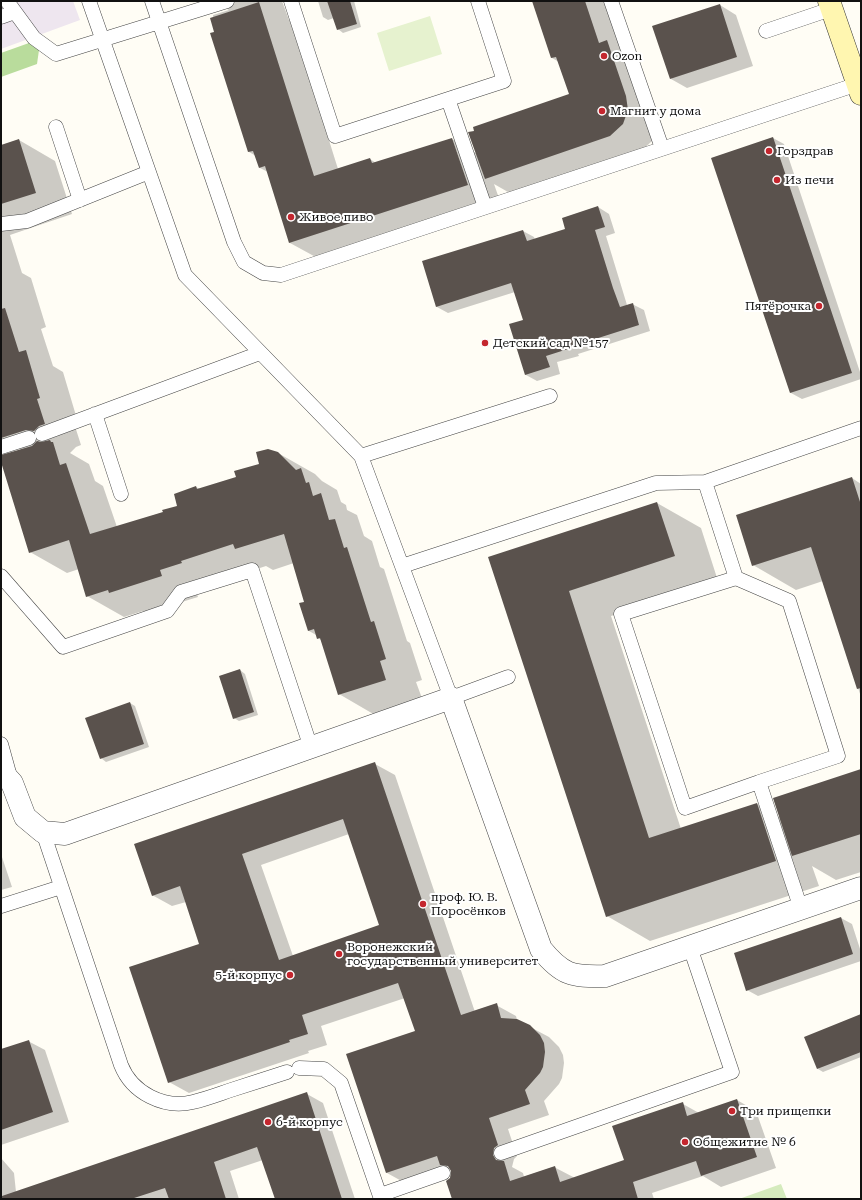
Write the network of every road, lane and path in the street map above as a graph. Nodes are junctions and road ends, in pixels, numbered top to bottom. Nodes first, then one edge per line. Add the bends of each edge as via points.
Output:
1 (89, 1) edge
2 (152, 1) edge
3 (227, 1) edge
4 (291, 1) edge
5 (478, 1) edge
6 (612, 1) edge
7 (830, 5) edge
8 (11, 7) edge
9 (1, 17) edge
10 (160, 22) junction
11 (766, 31) dead end
12 (102, 40) junction
13 (859, 89) edge
14 (448, 99) junction
15 (56, 127) dead end
16 (662, 148) junction
17 (149, 172) junction
18 (80, 200) junction
19 (484, 207) junction
20 (1, 224) edge
21 (260, 353) junction
22 (550, 396) dead end
23 (96, 414) junction
24 (861, 428) edge
25 (1, 447) edge
26 (361, 456) junction
27 (705, 482) junction
28 (121, 494) dead end
29 (402, 566) junction
30 (1, 576) edge
31 (736, 578) junction
32 (508, 677) dead end
33 (451, 698) junction
34 (1, 744) edge
35 (311, 748) junction
36 (7, 777) edge
37 (759, 782) junction
38 (43, 832) junction
39 (61, 888) junction
40 (861, 888) edge
41 (1, 906) edge
42 (801, 909) junction
43 (690, 947) junction
44 (501, 1153) dead end
45 (443, 1173) dead end
46 (381, 1197) edge

1 - 12 lane
2 - 10 lane
3 - 10 lane
4 - 14 lane via 335,136
5 - 14 lane via 504,81
6 - 16 lane
7 - 11 lane
7 - 13 street
8 - 9 lane
8 - 12 lane via 34,38 56,54
10 - 12 lane
10 - 19 lane via 234,242 244,262 263,273 281,275
12 - 17 lane
13 - 16 lane
14 - 19 lane
15 - 18 lane
16 - 19 lane
17 - 18 lane
17 - 21 lane via 185,275
18 - 20 lane via 27,221
21 - 23 lane
21 - 26 lane
22 - 26 lane
23 - 25 lane
23 - 28 lane
24 - 27 lane
26 - 29 lane
27 - 29 lane via 656,483
27 - 31 lane
29 - 33 lane
30 - 35 lane via 62,648 167,611 181,592 252,570
31 - 37 lane via 789,601 838,756
31 - 37 lane via 620,614 685,808
32 - 33 lane
33 - 35 street
33 - 43 street via 541,949 553,964 569,974 585,977 605,976
34 - 36 lane
35 - 38 street via 65,834
36 - 38 street via 25,817
37 - 42 lane
38 - 39 lane
39 - 41 lane
39 - 46 lane via 121,1065 137,1088 153,1099 172,1103 192,1102 293,1070 324,1069 341,1084
40 - 42 street
42 - 43 street
43 - 44 lane via 732,1072
45 - 46 lane

